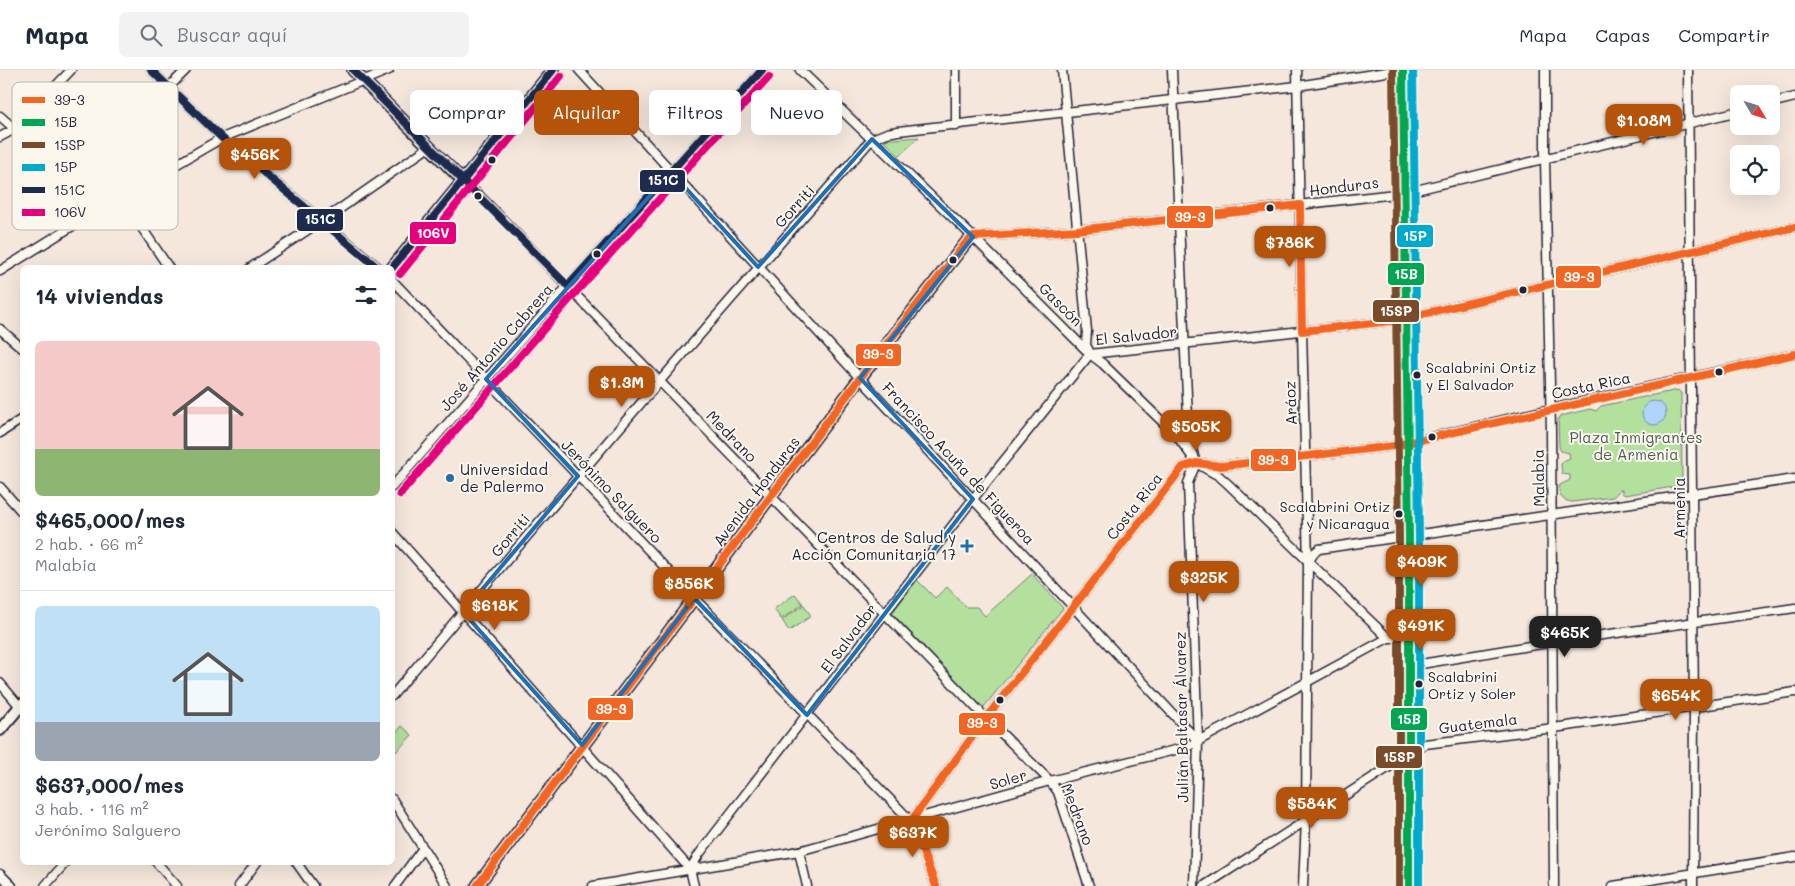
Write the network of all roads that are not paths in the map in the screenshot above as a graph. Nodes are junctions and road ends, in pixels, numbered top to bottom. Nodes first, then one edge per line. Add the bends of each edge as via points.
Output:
1 (71, 70) edge
2 (151, 70) edge
3 (186, 70) edge
4 (353, 70) edge
5 (389, 70) edge
6 (553, 70) edge
7 (579, 70) edge
8 (762, 70) edge
9 (800, 70) edge
10 (956, 70) edge
11 (1062, 70) edge
12 (1172, 70) edge
13 (1297, 70) edge
14 (1401, 70) edge
15 (1545, 70) edge
16 (1688, 70) edge
17 (363, 81) junction
18 (59, 82) edge
19 (164, 82) edge
20 (174, 82) edge
21 (1297, 86) junction
22 (178, 96) edge
23 (1795, 97) edge
24 (1173, 100) junction
25 (1780, 101) edge
26 (1730, 113) edge
27 (1065, 114) junction
28 (0, 116) edge
29 (1689, 123) junction
30 (956, 126) junction
31 (12, 127) edge
32 (12, 130) edge
33 (0, 138) edge
34 (222, 138) junction
35 (872, 139) junction
36 (429, 147) junction
37 (1545, 158) junction
38 (178, 164) edge
39 (671, 172) junction
40 (462, 180) junction
41 (1404, 193) junction
42 (1300, 205) junction
43 (1179, 219) junction
44 (322, 220) junction
45 (1795, 227) edge
46 (66, 230) edge
47 (143, 230) edge
48 (1077, 230) junction
49 (973, 236) junction
50 (1690, 251) junction
51 (167, 265) edge
52 (254, 265) edge
53 (375, 265) edge
54 (394, 265) edge
55 (758, 267) junction
56 (0, 271) edge
57 (395, 283) edge
58 (1548, 285) junction
59 (568, 286) junction
60 (1407, 317) junction
61 (0, 328) edge
62 (1302, 331) junction
63 (1185, 344) junction
64 (20, 346) edge
65 (1090, 354) junction
66 (1795, 354) edge
67 (860, 378) junction
68 (1691, 378) junction
69 (486, 379) junction
70 (660, 381) junction
71 (1550, 409) junction
72 (20, 420) edge
73 (0, 433) edge
74 (1407, 443) junction
75 (1305, 456) junction
76 (1196, 463) junction
77 (578, 476) junction
78 (1795, 479) edge
79 (395, 484) edge
80 (0, 487) edge
81 (1693, 494) junction
82 (771, 496) junction
83 (973, 499) junction
84 (20, 510) edge
85 (1552, 514) junction
86 (395, 535) edge
87 (1410, 537) junction
88 (1308, 563) junction
89 (694, 598) junction
90 (1073, 607) junction
91 (1795, 608) edge
92 (463, 612) junction
93 (884, 614) junction
94 (1693, 622) junction
95 (1388, 638) junction
96 (1409, 638) junction
97 (1553, 642) junction
98 (1409, 666) junction
99 (1307, 682) junction
100 (0, 683) edge
101 (395, 692) edge
102 (1795, 692) edge
103 (20, 705) edge
104 (1694, 707) junction
105 (20, 709) edge
106 (807, 715) junction
107 (986, 718) junction
108 (1554, 728) junction
109 (0, 730) edge
110 (1198, 741) junction
111 (582, 745) junction
112 (1409, 754) junction
113 (1050, 781) junction
114 (395, 804) edge
115 (1306, 820) junction
116 (911, 821) junction
117 (423, 848) junction
118 (799, 851) junction
119 (1795, 857) edge
120 (64, 865) edge
121 (158, 865) edge
122 (255, 865) edge
123 (298, 865) edge
124 (690, 869) junction
125 (1693, 872) junction
126 (0, 874) edge
127 (12, 886) edge
128 (46, 886) edge
129 (176, 886) edge
130 (239, 886) edge
131 (313, 886) edge
132 (395, 886) edge
133 (447, 886) edge
134 (477, 886) edge
135 (593, 886) edge
136 (694, 886) edge
137 (807, 886) edge
138 (936, 886) edge
139 (1090, 886) edge
140 (1194, 886) edge
141 (1204, 886) edge
142 (1303, 886) edge
143 (1409, 886) edge
144 (1554, 886) edge
145 (1612, 886) edge
146 (1693, 886) edge

1 - 18 street
2 - 19 street
3 - 20 street
4 - 17 main road
5 - 17 street
6 - 40 main road
7 - 39 street, Francisco Acuña de Figueroa
8 - 39 street, José Antonio Cabrera
9 - 35 street, Gascón
10 - 30 street
11 - 27 street
12 - 24 street
13 - 21 street, Aráoz
14 - 21 street
14 - 41 main road
15 - 37 street, Malabia
16 - 29 street, Armenia
17 - 34 street
17 - 36 main road
21 - 24 street
21 - 42 street, Aráoz
22 - 34 street
23 - 25 street
24 - 27 street
24 - 43 street
26 - 29 street, Honduras
27 - 30 street
27 - 48 street
28 - 31 street
29 - 37 street, Honduras
29 - 50 street, Armenia
30 - 35 street via 892,132
32 - 33 street
34 - 38 street
34 - 44 street
35 - 49 street, Gascón
35 - 55 street, Gorriti
36 - 40 main road
36 - 44 street
37 - 41 street, Honduras
37 - 58 street, Malabia
39 - 55 street, Francisco Acuña de Figueroa
39 - 59 street, José Antonio Cabrera
40 - 54 main road
40 - 59 street, Medrano
41 - 42 street, Honduras
41 - 60 main road
42 - 43 street, Honduras
42 - 62 street, Aráoz
43 - 48 street, Honduras
43 - 63 street
44 - 52 street
44 - 53 street
45 - 50 street, El Salvador
46 - 56 street
47 - 51 street
48 - 49 street, Honduras
48 - 65 street via 1086,344
49 - 65 street, Gascón
49 - 67 main road, Avenida Honduras
50 - 58 street, El Salvador
50 - 68 street, Armenia
55 - 67 street, Francisco Acuña de Figueroa
55 - 70 street, Gorriti
57 - 69 street, Jerónimo Salguero
58 - 60 street, El Salvador
58 - 71 street, Malabia
59 - 69 street, José Antonio Cabrera
59 - 70 street, Medrano
60 - 62 street, El Salvador
60 - 74 main road
61 - 64 street
62 - 63 street, El Salvador
62 - 75 street, Aráoz
63 - 65 street, El Salvador
63 - 76 street via 1189,439
65 - 76 street, Gascón via 1177,436
65 - 83 street, El Salvador
66 - 68 street, Costa Rica
67 - 82 main road, Avenida Honduras
67 - 83 street, Francisco Acuña de Figueroa
68 - 71 street, Costa Rica
68 - 81 street, Armenia
69 - 77 street, Jerónimo Salguero
69 - 79 street, José Antonio Cabrera
70 - 77 street, Gorriti
70 - 82 street, Medrano
71 - 74 street, Costa Rica
71 - 85 street, Malabia
72 - 73 street
74 - 75 street, Costa Rica
74 - 87 main road
75 - 76 street, Costa Rica via 1221,466
75 - 88 street, Aráoz
76 - 88 street, Gascón via 1228,484
76 - 90 street, Costa Rica via 1180,470
76 - 110 street, Julián Baltasar Álvarez via 1188,483
77 - 89 street, Jerónimo Salguero
77 - 92 street, Gorriti
78 - 81 street
80 - 84 street
81 - 85 street
81 - 94 street, Armenia
82 - 89 main road, Avenida Honduras
82 - 93 street, Medrano
83 - 90 street, Francisco Acuña de Figueroa
83 - 93 street, El Salvador
85 - 87 street
85 - 97 street, Malabia
86 - 92 street
87 - 88 street via 1319,549
87 - 96 main road
88 - 95 street, Gascón
88 - 99 street, Aráoz
89 - 106 street, Jerónimo Salguero
89 - 111 main road, Avenida Honduras
90 - 107 street, Costa Rica
90 - 110 street, Francisco Acuña de Figueroa
91 - 94 street
92 - 101 street, Gorriti
92 - 111 street
93 - 106 street, El Salvador
93 - 107 street, Medrano
94 - 97 street
94 - 104 street, Armenia
95 - 96 street, Soler
95 - 99 street, Soler
96 - 98 main road
97 - 98 street
97 - 108 street, Malabia
98 - 112 main road
99 - 110 street, Soler
99 - 115 street, Aráoz
100 - 103 street
102 - 104 street, Guatemala
104 - 108 street, Guatemala
104 - 125 street, Armenia
105 - 109 main road
106 - 116 street, Jerónimo Salguero
106 - 124 street, El Salvador
107 - 113 street, Medrano
107 - 116 street, Costa Rica
108 - 112 street, Guatemala via 1425,744
108 - 144 street, Malabia
110 - 113 street, Soler via 1187,747
110 - 140 street, Julián Baltasar Álvarez
111 - 124 street
111 - 134 main road, Avenida Honduras
112 - 115 street, Guatemala
112 - 143 main road
113 - 116 street, Soler
113 - 139 street, Medrano via 1058,792
114 - 117 street
115 - 141 street, Guatemala
115 - 142 street, Aráoz
116 - 118 street, Soler
116 - 138 street, Jerónimo Salguero
117 - 132 street
117 - 133 street
118 - 124 street, Soler
118 - 137 street
119 - 125 street
120 - 128 street
121 - 129 street
122 - 130 street
123 - 131 street
124 - 135 street, Soler
124 - 136 street
125 - 145 street
125 - 146 street, Armenia
126 - 127 street

